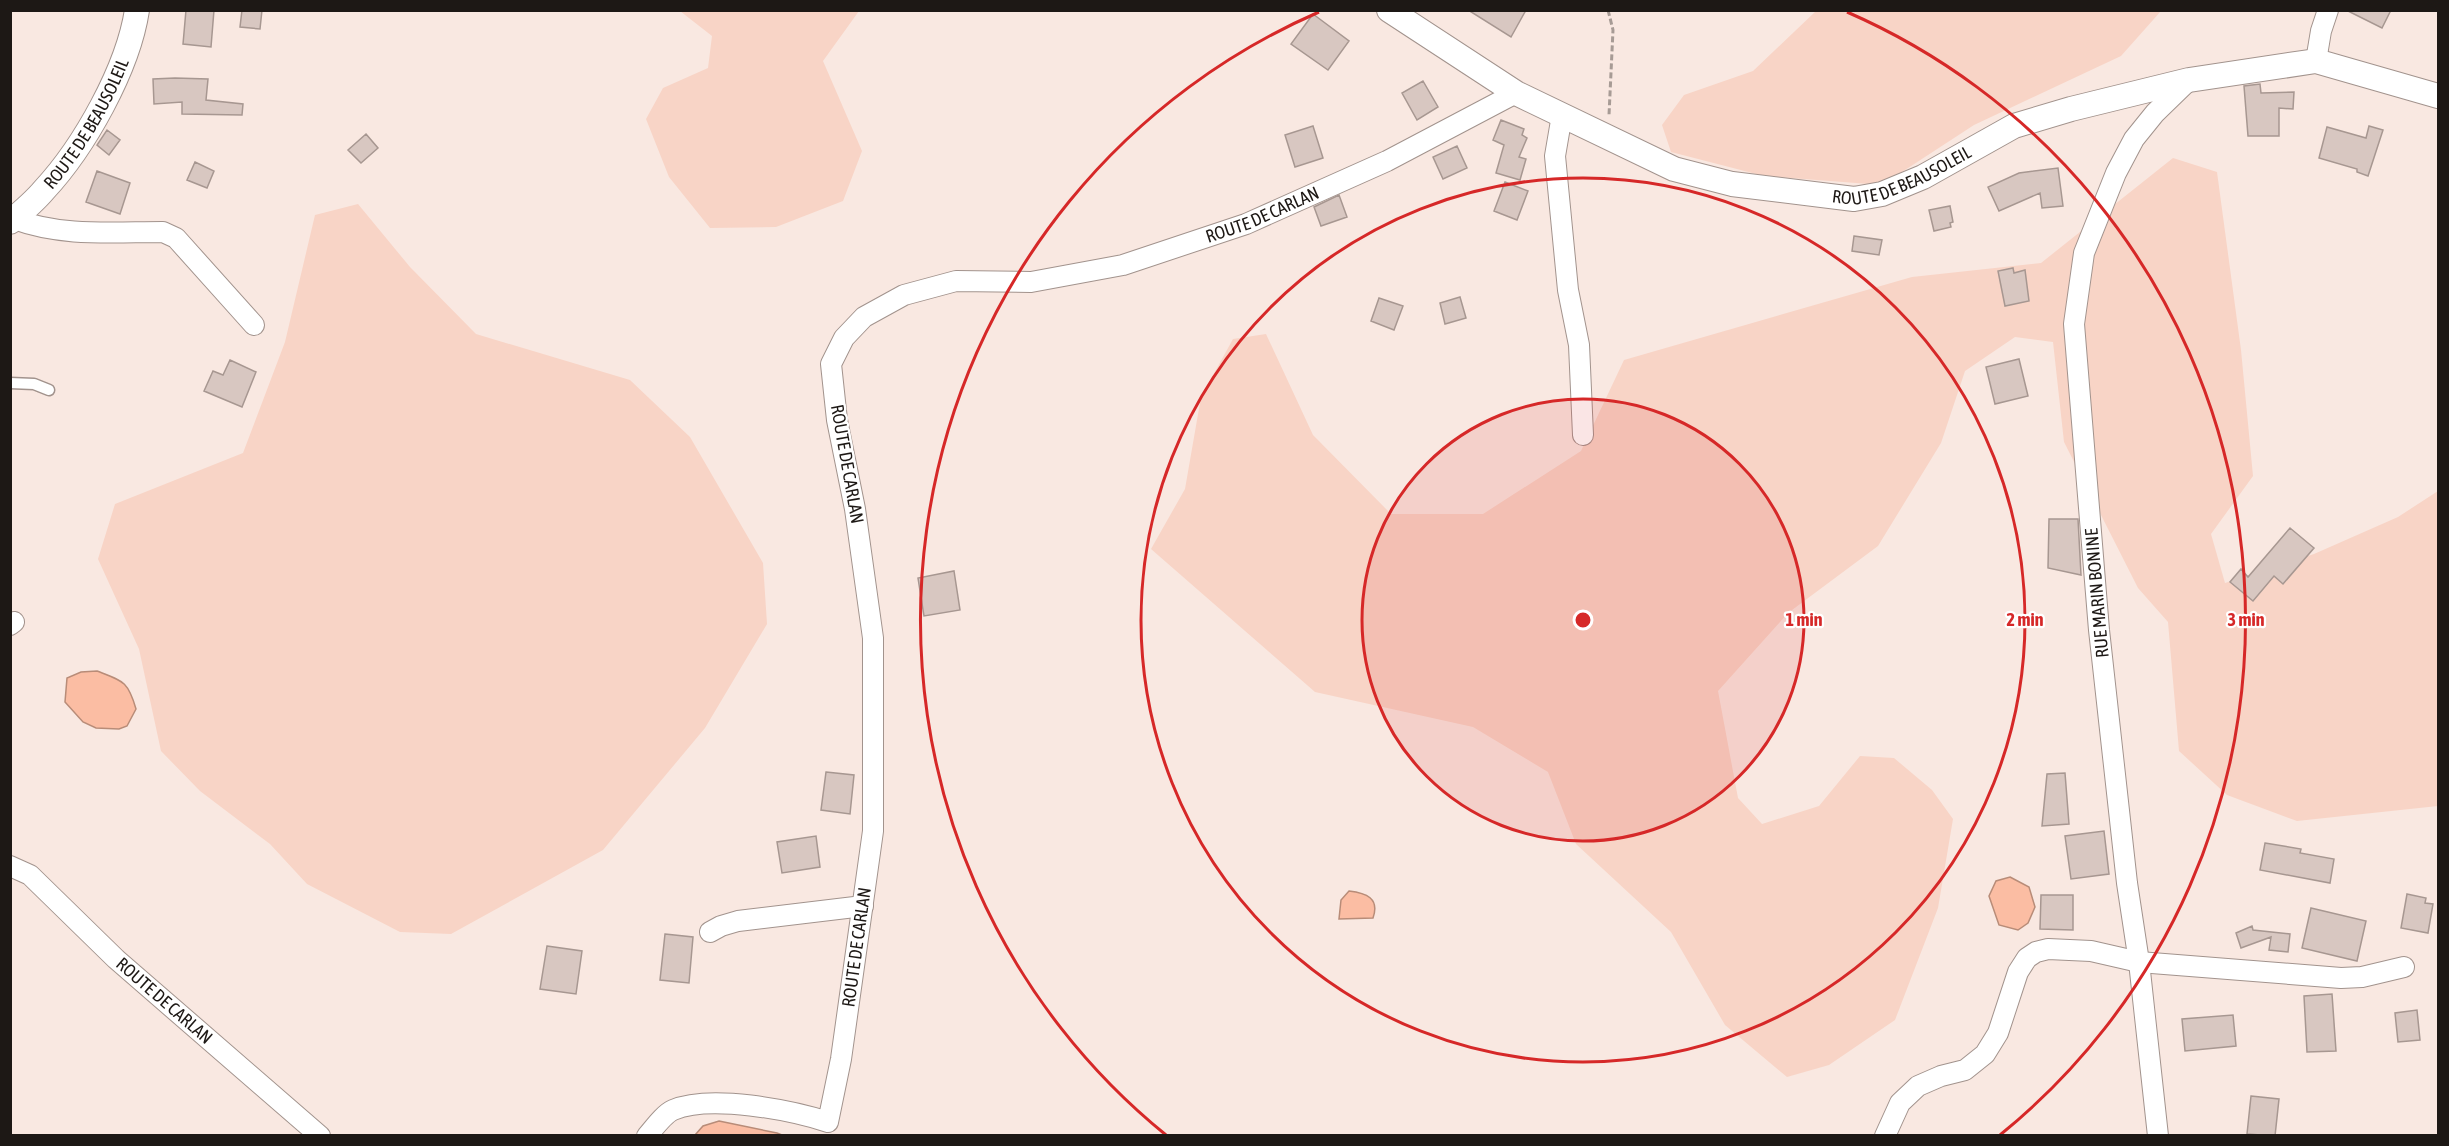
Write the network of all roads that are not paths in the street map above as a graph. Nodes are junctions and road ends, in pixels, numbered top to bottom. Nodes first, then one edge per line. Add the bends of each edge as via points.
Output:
1 (137, 10) edge
2 (1389, 10) edge
3 (2328, 10) edge
4 (2316, 61) junction
5 (2189, 80) junction
6 (1516, 93) junction
7 (2439, 96) edge
8 (1562, 115) junction
9 (12, 220) edge
10 (254, 325) dead end
11 (10, 383) edge
12 (49, 390) dead end
13 (1583, 435) dead end
14 (10, 866) edge
15 (863, 906) junction
16 (710, 932) dead end
17 (2139, 962) junction
18 (2404, 967) dead end
19 (828, 1129) edge
20 (320, 1136) edge
21 (646, 1136) edge
22 (1885, 1136) edge
23 (2158, 1136) edge

1 - 9 street, ROUTE DE BEAUSOLEIL via 115,80 80,145 44,190
2 - 6 street, ROUTE DE BEAUSOLEIL
3 - 4 street
4 - 5 street, ROUTE DE BEAUSOLEIL
4 - 7 street, ROUTE DE BEAUSOLEIL
5 - 8 street, ROUTE DE BEAUSOLEIL via 2014,126 1923,177 1882,195 1854,199 1723,182 1674,169
5 - 17 street, RUE MARIN BONINE via 2155,112 2134,139 2116,173 2084,253 2074,324 2099,630
6 - 8 street, ROUTE DE BEAUSOLEIL
6 - 15 street, ROUTE DE CARLAN via 1387,161 1246,224 1123,265 1031,282 957,281 904,295 864,317 844,338 831,364 873,638 873,831
8 - 13 street via 1555,156 1568,290 1579,345
9 - 10 street via 63,232 163,232 176,238
11 - 12 lane via 34,384
14 - 20 street, ROUTE DE CARLAN via 30,875 116,959
15 - 16 street via 738,921
15 - 19 street, ROUTE DE CARLAN
17 - 18 street via 2341,978
17 - 22 street via 2091,951 2048,949 2026,958 1998,1033 1985,1054 1965,1070 1918,1086 1900,1103
17 - 23 street, RUE MARIN BONINE
19 - 21 street, ROUTE DE CARLAN via 795,1112 704,1104 672,1110

